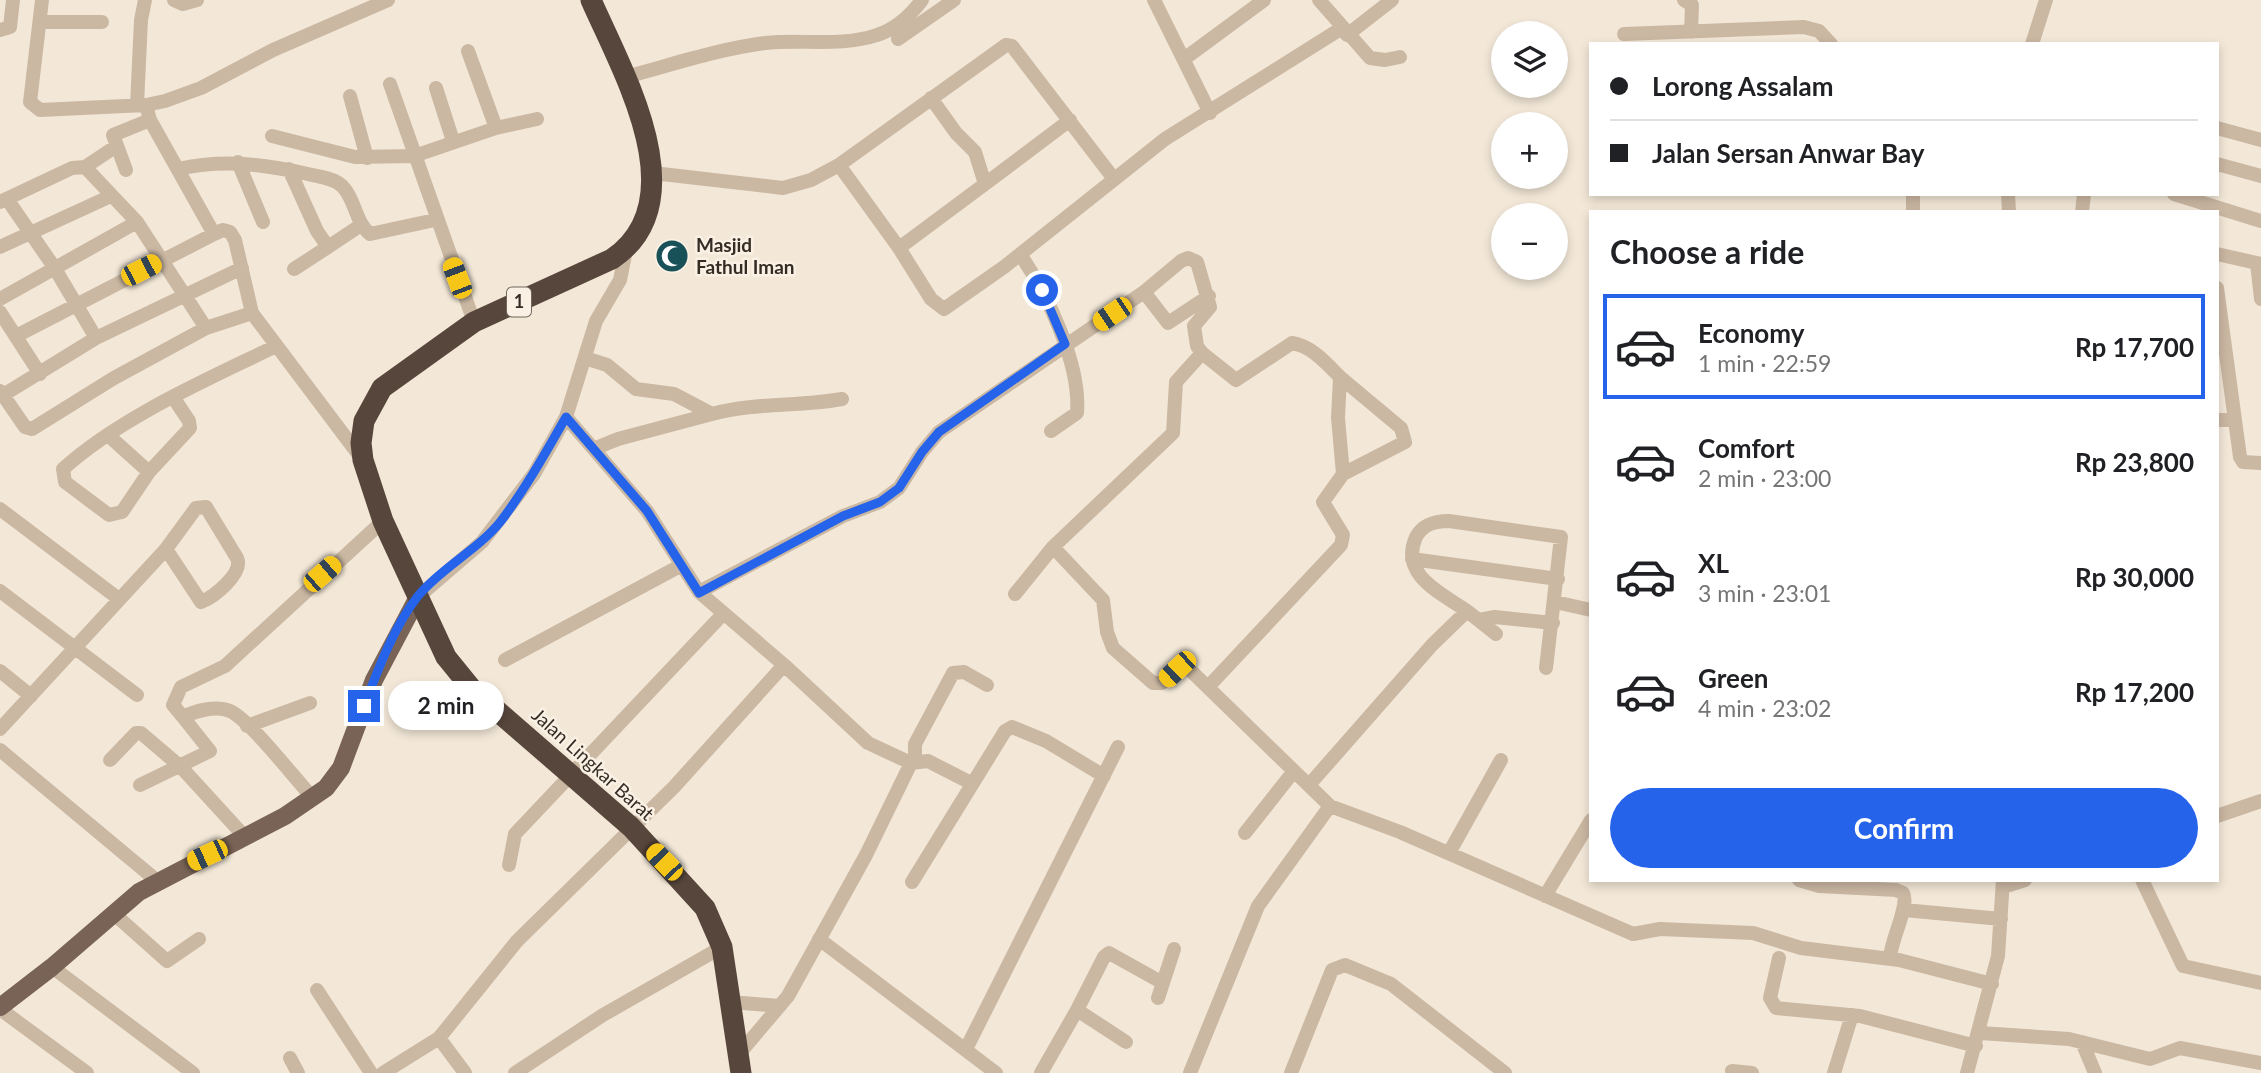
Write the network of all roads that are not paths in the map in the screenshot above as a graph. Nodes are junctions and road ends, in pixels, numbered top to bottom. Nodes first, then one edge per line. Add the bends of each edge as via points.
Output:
1 (13, 0) edge
2 (42, 0) edge
3 (145, 0) edge
4 (174, 0) edge
5 (197, 0) edge
6 (388, 0) edge
7 (591, 0) edge
8 (922, 0) edge
9 (954, 0) edge
10 (1154, 0) edge
11 (1264, 0) edge
12 (1319, 0) edge
13 (1392, 0) edge
14 (1684, 0) edge
15 (2046, 0) edge
16 (939, 5) edge
17 (40, 22) junction
18 (102, 22) dead end
19 (0, 30) edge
20 (1345, 31) junction
21 (1691, 32) junction
22 (1624, 34) dead end
23 (898, 39) dead end
24 (1662, 39) edge
25 (1829, 42) edge
26 (2033, 42) edge
27 (468, 51) dead end
28 (1400, 57) dead end
29 (1184, 59) junction
30 (625, 78) junction
31 (390, 84) dead end
32 (436, 88) dead end
33 (350, 96) dead end
34 (932, 98) junction
35 (141, 105) junction
36 (1210, 113) junction
37 (537, 119) dead end
38 (150, 120) junction
39 (1070, 120) junction
40 (496, 128) junction
41 (2219, 129) edge
42 (272, 136) dead end
43 (2261, 140) edge
44 (453, 141) junction
45 (116, 147) junction
46 (414, 156) junction
47 (368, 158) junction
48 (238, 162) junction
49 (839, 165) junction
50 (2219, 165) edge
51 (85, 167) junction
52 (178, 169) junction
53 (289, 169) junction
54 (127, 170) dead end
55 (653, 173) junction
56 (2261, 176) edge
57 (1114, 178) junction
58 (985, 184) junction
59 (111, 196) junction
60 (2180, 196) edge
61 (3, 200) edge
62 (436, 220) junction
63 (2261, 221) edge
64 (136, 222) junction
65 (263, 222) dead end
66 (361, 225) junction
67 (30, 232) junction
68 (215, 234) junction
69 (0, 247) edge
70 (328, 247) junction
71 (899, 248) junction
72 (626, 250) junction
73 (1020, 254) junction
74 (2219, 254) edge
75 (162, 259) junction
76 (2259, 264) edge
77 (54, 267) junction
78 (242, 268) junction
79 (294, 269) dead end
80 (1144, 292) junction
81 (183, 294) junction
82 (1209, 296) junction
83 (0, 299) edge
84 (2261, 299) edge
85 (75, 303) junction
86 (2219, 303) edge
87 (0, 312) edge
88 (252, 313) junction
89 (474, 322) junction
90 (206, 328) junction
91 (16, 336) junction
92 (96, 338) junction
93 (1065, 344) junction
94 (274, 346) junction
95 (1202, 354) junction
96 (584, 358) junction
97 (40, 374) junction
98 (1340, 377) junction
99 (2, 393) edge
100 (173, 397) junction
101 (842, 399) dead end
102 (712, 414) junction
103 (566, 417) junction
104 (2219, 420) edge
105 (2235, 420) junction
106 (1051, 431) dead end
107 (109, 436) junction
108 (596, 448) junction
109 (363, 460) junction
110 (2261, 463) edge
111 (149, 472) junction
112 (1343, 474) junction
113 (0, 509) edge
114 (383, 521) junction
115 (1053, 547) junction
116 (166, 549) junction
117 (1412, 559) junction
118 (680, 566) junction
119 (1558, 579) junction
120 (0, 591) edge
121 (699, 593) junction
122 (1015, 594) dead end
123 (418, 597) junction
124 (119, 599) junction
125 (1555, 602) junction
126 (1589, 610) edge
127 (723, 614) junction
128 (1473, 615) junction
129 (1553, 623) junction
130 (1496, 634) dead end
131 (74, 648) junction
132 (505, 660) dead end
133 (784, 666) junction
134 (1546, 668) dead end
135 (0, 671) edge
136 (987, 685) dead end
137 (1208, 687) junction
138 (137, 695) dead end
139 (32, 696) junction
140 (310, 703) dead end
141 (183, 717) junction
142 (247, 726) junction
143 (0, 729) edge
144 (1118, 747) dead end
145 (0, 750) edge
146 (110, 760) dead end
147 (1501, 760) dead end
148 (913, 762) junction
149 (181, 767) junction
150 (1294, 771) junction
151 (572, 772) junction
152 (1104, 776) junction
153 (971, 783) junction
154 (140, 785) dead end
155 (1309, 785) junction
156 (313, 798) junction
157 (2261, 801) edge
158 (1330, 806) junction
159 (2219, 815) edge
160 (1589, 823) edge
161 (631, 827) junction
162 (1245, 833) dead end
163 (245, 837) junction
164 (1449, 853) junction
165 (509, 864) dead end
166 (156, 880) junction
167 (912, 882) dead end
168 (1804, 882) edge
169 (2143, 882) edge
170 (2003, 884) edge
171 (1545, 896) junction
172 (1904, 910) junction
173 (113, 913) junction
174 (2001, 919) junction
175 (199, 939) dead end
176 (819, 939) junction
177 (722, 947) junction
178 (1174, 949) dead end
179 (1779, 958) dead end
180 (1890, 958) junction
181 (52, 967) junction
182 (1163, 983) junction
183 (2261, 983) edge
184 (1992, 984) junction
185 (317, 990) dead end
186 (1158, 998) dead end
187 (731, 1002) junction
188 (780, 1006) junction
189 (0, 1008) edge
190 (1077, 1010) junction
191 (1852, 1015) junction
192 (439, 1038) junction
193 (1978, 1039) junction
194 (1126, 1042) dead end
195 (2082, 1042) junction
196 (967, 1049) junction
197 (290, 1058) dead end
198 (740, 1063) edge
199 (2261, 1063) edge
200 (1732, 1072) edge
201 (87, 1073) edge
202 (192, 1073) edge
203 (298, 1073) edge
204 (371, 1073) edge
205 (383, 1073) edge
206 (465, 1073) edge
207 (515, 1073) edge
208 (996, 1073) edge
209 (1041, 1073) edge
210 (1190, 1073) edge
211 (1290, 1073) edge
212 (1505, 1073) edge
213 (1752, 1073) edge
214 (1834, 1073) edge
215 (1967, 1073) edge
216 (2095, 1073) edge

1 - 19 street via 10,27
2 - 17 street
3 - 35 street
4 - 5 street via 183,4
6 - 35 street via 273,50 201,88
7 - 30 highway, Jalan Lingkar Barat / 1
8 - 30 street via 892,29 875,36 763,43
9 - 16 street
10 - 29 street
11 - 29 street
12 - 20 street
13 - 20 street
14 - 21 street via 1692,5
15 - 26 street
16 - 23 street
17 - 18 street
17 - 35 street via 33,107
20 - 28 street via 1370,58
20 - 36 street
21 - 24 street
21 - 25 street via 1804,27 1819,31
22 - 24 street
27 - 40 street
29 - 36 street
30 - 55 highway, Jalan Lingkar Barat / 1
31 - 46 street
32 - 44 street
33 - 47 street
34 - 39 street via 999,49 1013,46
34 - 49 street
34 - 58 street via 956,134 975,152
35 - 38 street
36 - 57 street via 1165,139
37 - 40 street
38 - 45 street via 114,133
38 - 52 street
39 - 57 street
39 - 58 street
40 - 44 street
41 - 43 street
42 - 47 street
44 - 46 street
45 - 51 street
45 - 54 street
46 - 47 street
46 - 62 street
48 - 52 street
48 - 53 street
48 - 65 street
49 - 55 street via 783,188
49 - 71 street
50 - 56 street
51 - 59 street
51 - 61 street via 72,168
52 - 68 street
53 - 66 street via 344,187
53 - 70 street
55 - 72 highway, Jalan Lingkar Barat / 1 via 648,213
57 - 73 street
58 - 71 street
59 - 64 street
59 - 67 street
60 - 63 street
61 - 67 street
62 - 66 street via 376,234
62 - 89 street
64 - 75 street
64 - 77 street
66 - 70 street
67 - 69 street
67 - 77 street
68 - 75 street
68 - 78 street via 230,232
70 - 79 street
71 - 73 street via 931,299 944,309
72 - 89 highway, Jalan Lingkar Barat / 1
72 - 96 street via 620,280 603,306
73 - 93 street via 1049,303
74 - 76 street
75 - 81 street
75 - 85 street
76 - 84 street
77 - 83 street
77 - 85 street
78 - 81 street
78 - 88 street
80 - 82 street via 1168,323
80 - 82 street via 1188,258 1200,268
80 - 93 street
81 - 90 street
81 - 92 street
82 - 95 street via 1210,307 1194,326 1196,346
85 - 91 street
85 - 92 street
86 - 105 street
87 - 91 street
88 - 90 street
88 - 94 street
89 - 109 highway, Jalan Lingkar Barat / 1 via 382,388 364,421
90 - 99 street via 32,429 25,427
91 - 97 street
92 - 97 street
93 - 106 street via 1077,413
93 - 121 street via 939,432 899,488 880,502 843,516
94 - 100 street
94 - 109 street
95 - 98 street via 1236,380 1287,345 1300,344
95 - 115 street via 1176,382 1172,433
96 - 102 street via 607,365 636,389 674,394
96 - 103 street
97 - 99 street
98 - 112 street
98 - 112 street via 1405,436 1396,449
100 - 107 street
100 - 111 street via 190,428
101 - 102 street via 804,406 736,407
102 - 108 street
103 - 108 street
103 - 123 street via 501,521
104 - 105 street
105 - 110 street via 2243,462
107 - 111 street
107 - 111 street via 62,469 65,482 115,516
108 - 118 street via 647,511
109 - 114 highway, Jalan Lingkar Barat / 1
112 - 137 street via 1323,502 1343,535 1341,545
113 - 124 street
114 - 123 highway, Jalan Lingkar Barat / 1
114 - 141 street via 225,666 181,687 173,705
115 - 122 street
115 - 137 street via 1103,600 1113,648 1153,683 1162,683 1185,667
116 - 116 street via 201,602 238,573 237,558 206,507 196,508
116 - 124 street
117 - 119 street
117 - 119 street via 1418,534 1434,521 1556,534 1562,545
117 - 128 street via 1419,577
118 - 121 street
118 - 132 street
119 - 125 street
120 - 131 street
121 - 127 street
123 - 151 highway, Jalan Lingkar Barat / 1 via 446,657 472,689
123 - 156 main road via 374,680 341,768
124 - 131 street
125 - 126 street
125 - 129 street
127 - 133 street
127 - 151 street
128 - 129 street
128 - 130 street
128 - 155 street via 1432,645
129 - 134 street
131 - 138 street
131 - 139 street
133 - 148 street via 867,743
133 - 161 street via 674,787
135 - 139 street
136 - 148 street via 964,671 953,673 915,744
137 - 150 street
139 - 143 street
140 - 142 street
141 - 142 street via 198,711 227,710
141 - 149 street via 211,748
142 - 156 street
144 - 152 street
145 - 166 street
146 - 149 street via 139,733
147 - 164 street
148 - 153 street via 928,761
148 - 176 street
149 - 154 street
149 - 163 street
150 - 155 street
150 - 162 street
151 - 161 highway, Jalan Lingkar Barat / 1
151 - 165 street via 514,836
152 - 153 street via 1046,741 1012,727
152 - 196 street
153 - 167 street
155 - 158 street
156 - 163 main road
157 - 159 street
158 - 164 street
158 - 210 street via 1258,906
160 - 171 street
161 - 177 highway, Jalan Lingkar Barat / 1 via 696,896
161 - 192 street via 517,941
163 - 166 main road
164 - 171 street
166 - 173 main road
168 - 172 street via 1896,890 1906,899
169 - 183 street via 2183,966
170 - 174 street
171 - 180 street via 1633,934 1660,929 1753,933 1815,951
172 - 174 street
172 - 180 street
173 - 175 street via 167,961
173 - 181 main road
174 - 184 street
176 - 188 street
176 - 196 street
177 - 187 highway, Jalan Lingkar Barat / 1
177 - 207 street via 603,1015
178 - 182 street
179 - 191 street via 1770,998 1776,1008
180 - 184 street
181 - 189 main road
181 - 202 street
182 - 186 street
182 - 190 street via 1109,953
184 - 193 street
185 - 204 street
187 - 188 street
187 - 198 highway, Jalan Lingkar Barat / 1
188 - 198 street
189 - 201 street
190 - 194 street
190 - 209 street
191 - 193 street
191 - 214 street
192 - 205 street
192 - 206 street
193 - 195 street
193 - 215 street
195 - 199 street via 2150,1059 2180,1048
195 - 216 street
196 - 208 street
197 - 203 street
200 - 213 street
211 - 212 street via 1332,970 1345,965 1391,984

